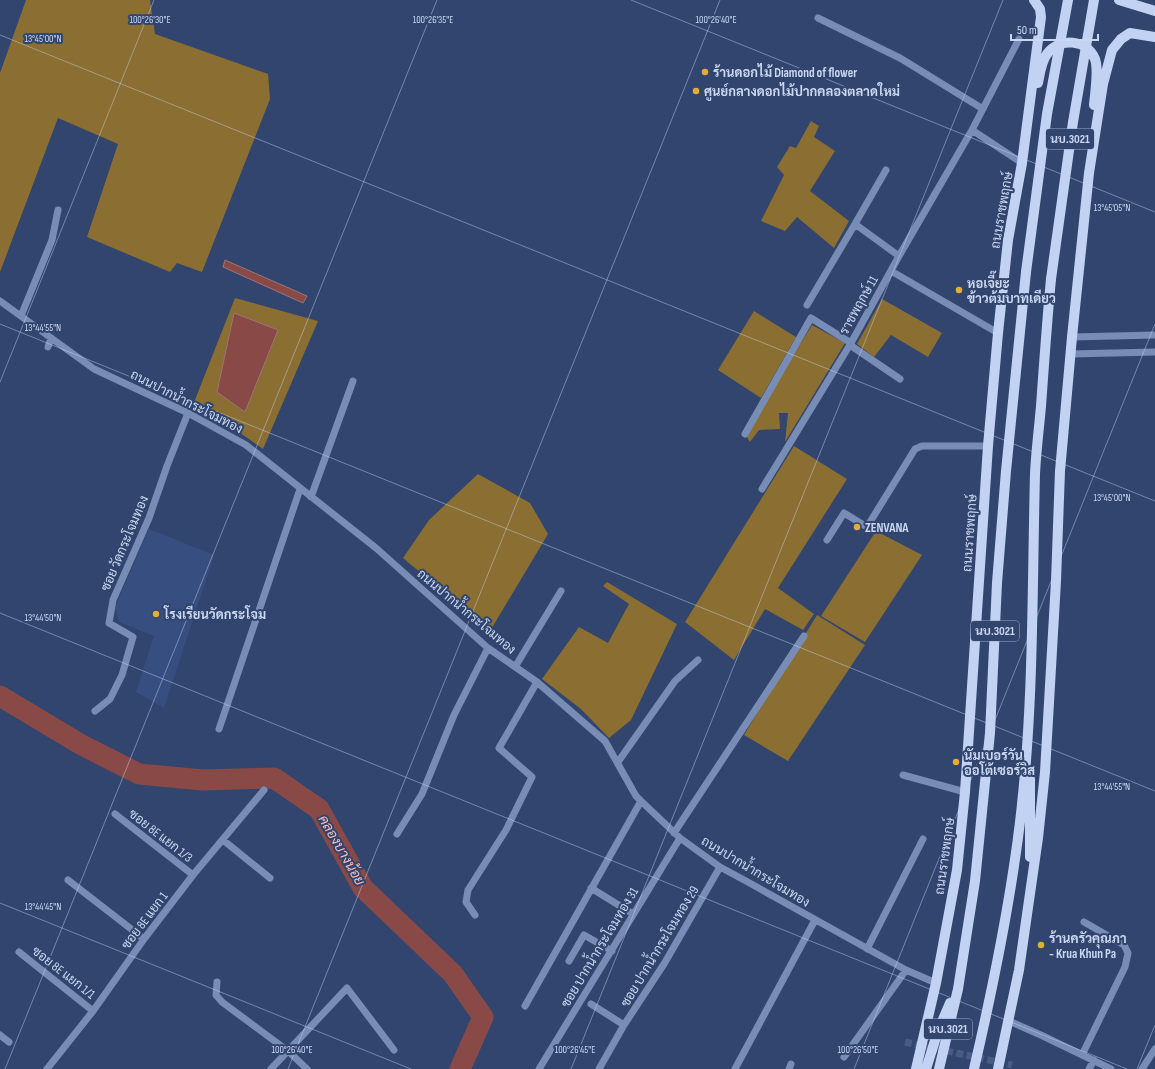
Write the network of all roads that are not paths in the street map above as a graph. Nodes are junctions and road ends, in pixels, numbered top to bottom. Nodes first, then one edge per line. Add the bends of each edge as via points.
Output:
1 (1034, 0) edge
2 (1068, 0) edge
3 (1094, 0) edge
4 (1119, 0) edge
5 (1155, 11) edge
6 (818, 18) dead end
7 (1155, 36) edge
8 (1019, 39) dead end
9 (983, 109) junction
10 (972, 130) junction
11 (1022, 159) junction
12 (886, 170) dead end
13 (1089, 173) junction
14 (58, 210) dead end
15 (855, 224) junction
16 (899, 256) junction
17 (891, 271) junction
18 (0, 301) edge
19 (807, 305) dead end
20 (21, 316) junction
21 (998, 333) junction
22 (1155, 334) edge
23 (1072, 337) junction
24 (51, 338) junction
25 (850, 344) junction
26 (48, 347) dead end
27 (1155, 352) edge
28 (1071, 354) junction
29 (900, 379) dead end
30 (353, 381) dead end
31 (188, 413) junction
32 (745, 434) dead end
33 (988, 446) junction
34 (762, 488) dead end
35 (300, 489) junction
36 (311, 497) junction
37 (828, 540) dead end
38 (561, 591) dead end
39 (804, 636) dead end
40 (488, 648) junction
41 (698, 660) dead end
42 (515, 667) junction
43 (537, 682) junction
44 (95, 710) dead end
45 (219, 729) dead end
46 (1028, 733) junction
47 (618, 762) junction
48 (903, 775) dead end
49 (264, 790) dead end
50 (965, 792) junction
51 (641, 801) junction
52 (115, 814) dead end
53 (397, 834) dead end
54 (677, 836) junction
55 (923, 839) dead end
56 (223, 840) junction
57 (720, 867) junction
58 (193, 875) junction
59 (270, 878) dead end
60 (68, 880) dead end
61 (591, 888) junction
62 (1029, 906) junction
63 (633, 914) junction
64 (475, 915) dead end
65 (815, 920) junction
66 (1084, 922) dead end
67 (144, 939) junction
68 (867, 949) junction
69 (612, 951) junction
70 (19, 952) dead end
71 (569, 961) dead end
72 (906, 970) junction
73 (217, 982) dead end
74 (936, 983) junction
75 (958, 989) junction
76 (591, 1004) dead end
77 (525, 1006) dead end
78 (93, 1011) junction
79 (1009, 1022) junction
80 (624, 1025) junction
81 (0, 1035) edge
82 (9, 1042) dead end
83 (1155, 1049) edge
84 (394, 1050) dead end
85 (288, 1051) junction
86 (1082, 1055) junction
87 (844, 1057) dead end
88 (1094, 1060) junction
89 (47, 1069) edge
90 (271, 1069) edge
91 (307, 1069) edge
92 (539, 1069) edge
93 (599, 1069) edge
94 (735, 1069) edge
95 (916, 1069) edge
96 (926, 1069) edge
97 (939, 1069) edge
98 (974, 1069) edge
99 (998, 1069) edge
100 (1089, 1069) edge
101 (1111, 1069) edge
102 (1142, 1069) edge

1 - 11 main road, ถนนราชพฤกษ์ / นบ.3021 via 1040,9 1041,17
2 - 75 main road, นบ.3021, bridge via 1046,114 1026,272 997,583 989,741 976,881
3 - 46 main road, นบ.3021, bridge via 1073,122 1051,279 1035,472 1034,617
4 - 5 main road
6 - 9 street via 900,58
7 - 13 main road, นบ.3021 via 1130,33 1112,50 1103,84
8 - 9 street, ราชพฤกษ์ 11
9 - 10 street, ราชพฤกษ์ 11
10 - 11 street
10 - 16 street, ราชพฤกษ์ 11
11 - 13 main road via 1042,62 1053,47 1072,42 1081,44 1088,50 1094,58 1096,67
11 - 21 main road, ถนนราชพฤกษ์ / นบ.3021 via 1008,240
12 - 15 street
13 - 23 main road, นบ.3021
14 - 20 street via 52,240
15 - 16 street
15 - 19 street
16 - 17 street, ราชพฤกษ์ 11
17 - 21 street
17 - 25 street, ราชพฤกษ์ 11
18 - 20 street, ถนนปากน้ำกระโจมทอง
20 - 24 street, ถนนปากน้ำกระโจมทอง
21 - 33 main road, ถนนราชพฤกษ์ / นบ.3021
22 - 23 street
23 - 28 main road, นบ.3021
24 - 26 street
24 - 31 street, ถนนปากน้ำกระโจมทอง via 94,369
25 - 29 street
25 - 32 street via 811,318
25 - 34 street, ราชพฤกษ์ 11
27 - 28 street
28 - 62 main road, นบ.3021 via 1060,471 1045,772
30 - 36 street
31 - 35 street, ถนนปากน้ำกระโจมทอง via 246,445
31 - 44 street, ซอย วัดกระโจมทอง via 149,518 113,600 109,623 133,637 122,675 110,699
33 - 37 street via 922,446 915,449 867,527 844,513
33 - 50 main road, ถนนราชพฤกษ์ / นบ.3021
35 - 36 street, ถนนปากน้ำกระโจมทอง
35 - 45 street
36 - 40 street, ถนนปากน้ำกระโจมทอง via 376,548
38 - 42 street
39 - 54 street, ซอย ปากน้ำกระโจมทอง 31
40 - 42 street, ถนนปากน้ำกระโจมทอง
40 - 53 street via 454,715 422,794
41 - 47 street via 675,681
42 - 43 street, ถนนปากน้ำกระโจมทอง
43 - 47 street, ถนนปากน้ำกระโจมทอง via 605,741
43 - 64 street via 499,748 532,777 506,830 468,890 466,902
46 - 62 main road
46 - 98 main road, นบ.3021 via 1020,821 1007,912
47 - 51 street, ถนนปากน้ำกระโจมทอง
48 - 50 street
49 - 56 street, ซอย 8E แยก 1
50 - 74 main road, ถนนราชพฤกษ์ / นบ.3021 via 957,870
51 - 54 street, ถนนปากน้ำกระโจมทอง
51 - 61 street
52 - 58 street, ซอย 8E แยก 1/3
54 - 57 street, ถนนปากน้ำกระโจมทอง
54 - 63 street, ซอย ปากน้ำกระโจมทอง 31
55 - 68 street
56 - 58 street, ซอย 8E แยก 1
56 - 59 street
57 - 65 street, ถนนปากน้ำกระโจมทอง
57 - 80 street, ซอย ปากน้ำกระโจมทอง 29 via 664,964
58 - 67 street, ซอย 8E แยก 1
60 - 67 street
61 - 63 street
61 - 77 street
62 - 79 main road, นบ.3021
63 - 69 street, ซอย ปากน้ำกระโจมทอง 31
65 - 68 street, ถนนปากน้ำกระโจมทอง
65 - 94 street
66 - 86 street via 1124,945 1128,954 1125,967
67 - 78 street, ซอย 8E แยก 1
68 - 72 street, ถนนปากน้ำกระโจมทอง
69 - 71 street via 584,935
69 - 92 street, ซอย ปากน้ำกระโจมทอง 31
70 - 78 street, ซอย 8E แยก 1/1
72 - 74 street, ถนนปากน้ำกระโจมทอง
72 - 87 street
73 - 85 street via 216,995 222,1002
74 - 95 main road, ถนนราชพฤกษ์ / นบ.3021
75 - 96 main road via 946,1011
75 - 97 main road, นบ.3021
76 - 80 street, ซอย ปากน้ำกระโจมทอง 29
78 - 89 street, ซอย 8E แยก 1
79 - 86 street
79 - 99 main road, นบ.3021
80 - 93 street
81 - 82 street
83 - 102 street
84 - 85 street via 347,988
85 - 90 street
85 - 91 street
86 - 88 street
88 - 100 street
88 - 101 street

